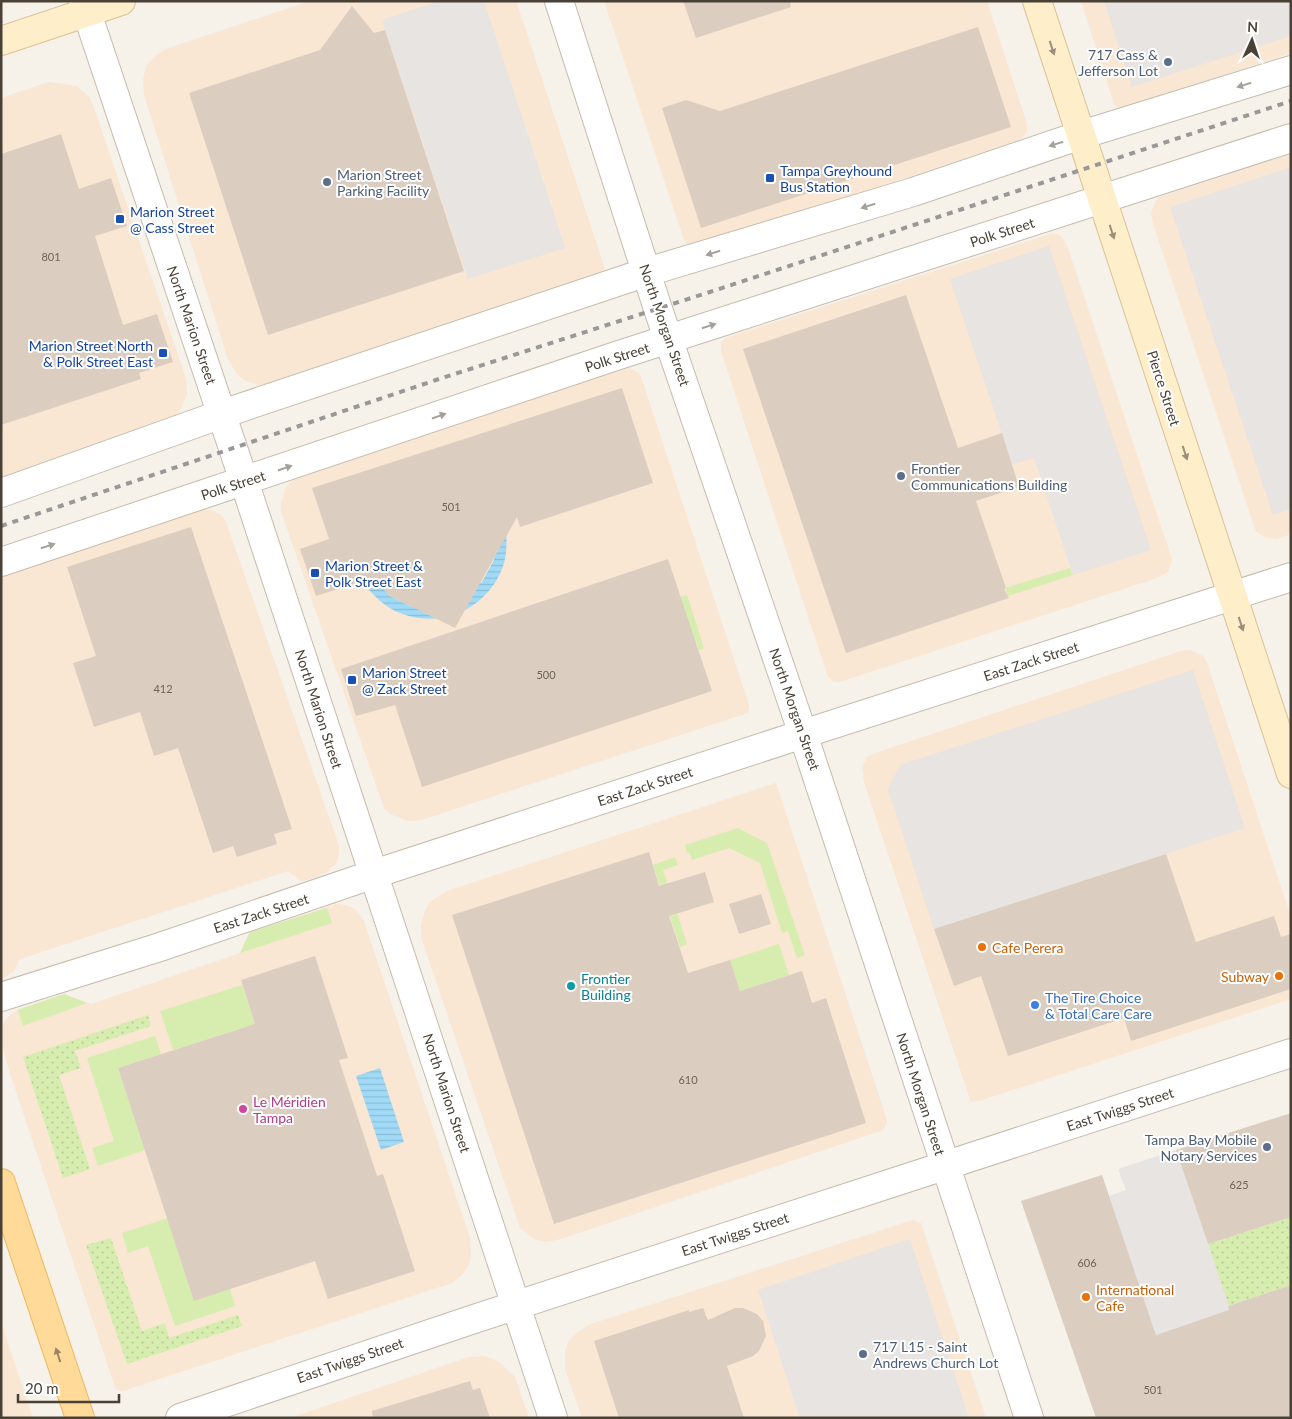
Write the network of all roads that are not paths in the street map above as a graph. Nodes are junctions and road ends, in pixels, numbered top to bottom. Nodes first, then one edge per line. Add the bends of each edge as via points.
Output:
1 (121, 1) edge
2 (559, 1) edge
3 (1037, 1) edge
4 (85, 7) edge
5 (1, 41) edge
6 (1291, 70) edge
7 (1081, 136) junction
8 (1291, 138) edge
9 (1102, 200) junction
10 (647, 272) junction
11 (669, 340) junction
12 (222, 414) junction
13 (244, 481) junction
14 (1, 493) edge
15 (1, 562) edge
16 (1291, 577) edge
17 (1232, 595) junction
18 (803, 734) junction
19 (1291, 774) edge
20 (374, 874) junction
21 (1, 997) edge
22 (1291, 1053) edge
23 (945, 1166) junction
24 (1, 1183) edge
25 (518, 1305) junction
26 (80, 1418) edge
27 (180, 1418) edge
28 (554, 1418) edge
29 (1029, 1418) edge

1 - 4 main road
2 - 10 street, North Morgan Street
3 -> 7 main road, Pierce Street
4 - 5 main road
4 - 12 street, North Marion Street
6 -> 7 street
7 - 9 main road, Pierce Street
7 -> 10 street via 913,192
8 - 9 street, Polk Street
11 -> 9 street, Polk Street
9 -> 17 main road, Pierce Street
10 - 11 street, North Morgan Street
10 - 12 street
13 -> 11 street, Polk Street
11 - 18 street, North Morgan Street
12 - 13 street, North Marion Street
12 - 14 street
15 -> 13 street, Polk Street
13 - 20 street, North Marion Street
16 - 17 street, East Zack Street
17 - 18 street, East Zack Street
17 -> 19 main road, Pierce Street
18 - 20 street, East Zack Street
18 - 23 street, North Morgan Street
20 - 21 street, East Zack Street
20 - 25 street, North Marion Street
22 - 23 street, East Twiggs Street
23 - 25 street, East Twiggs Street
23 - 29 street, North Morgan Street
26 -> 24 main road
25 - 27 street, East Twiggs Street
25 - 28 street, North Marion Street

